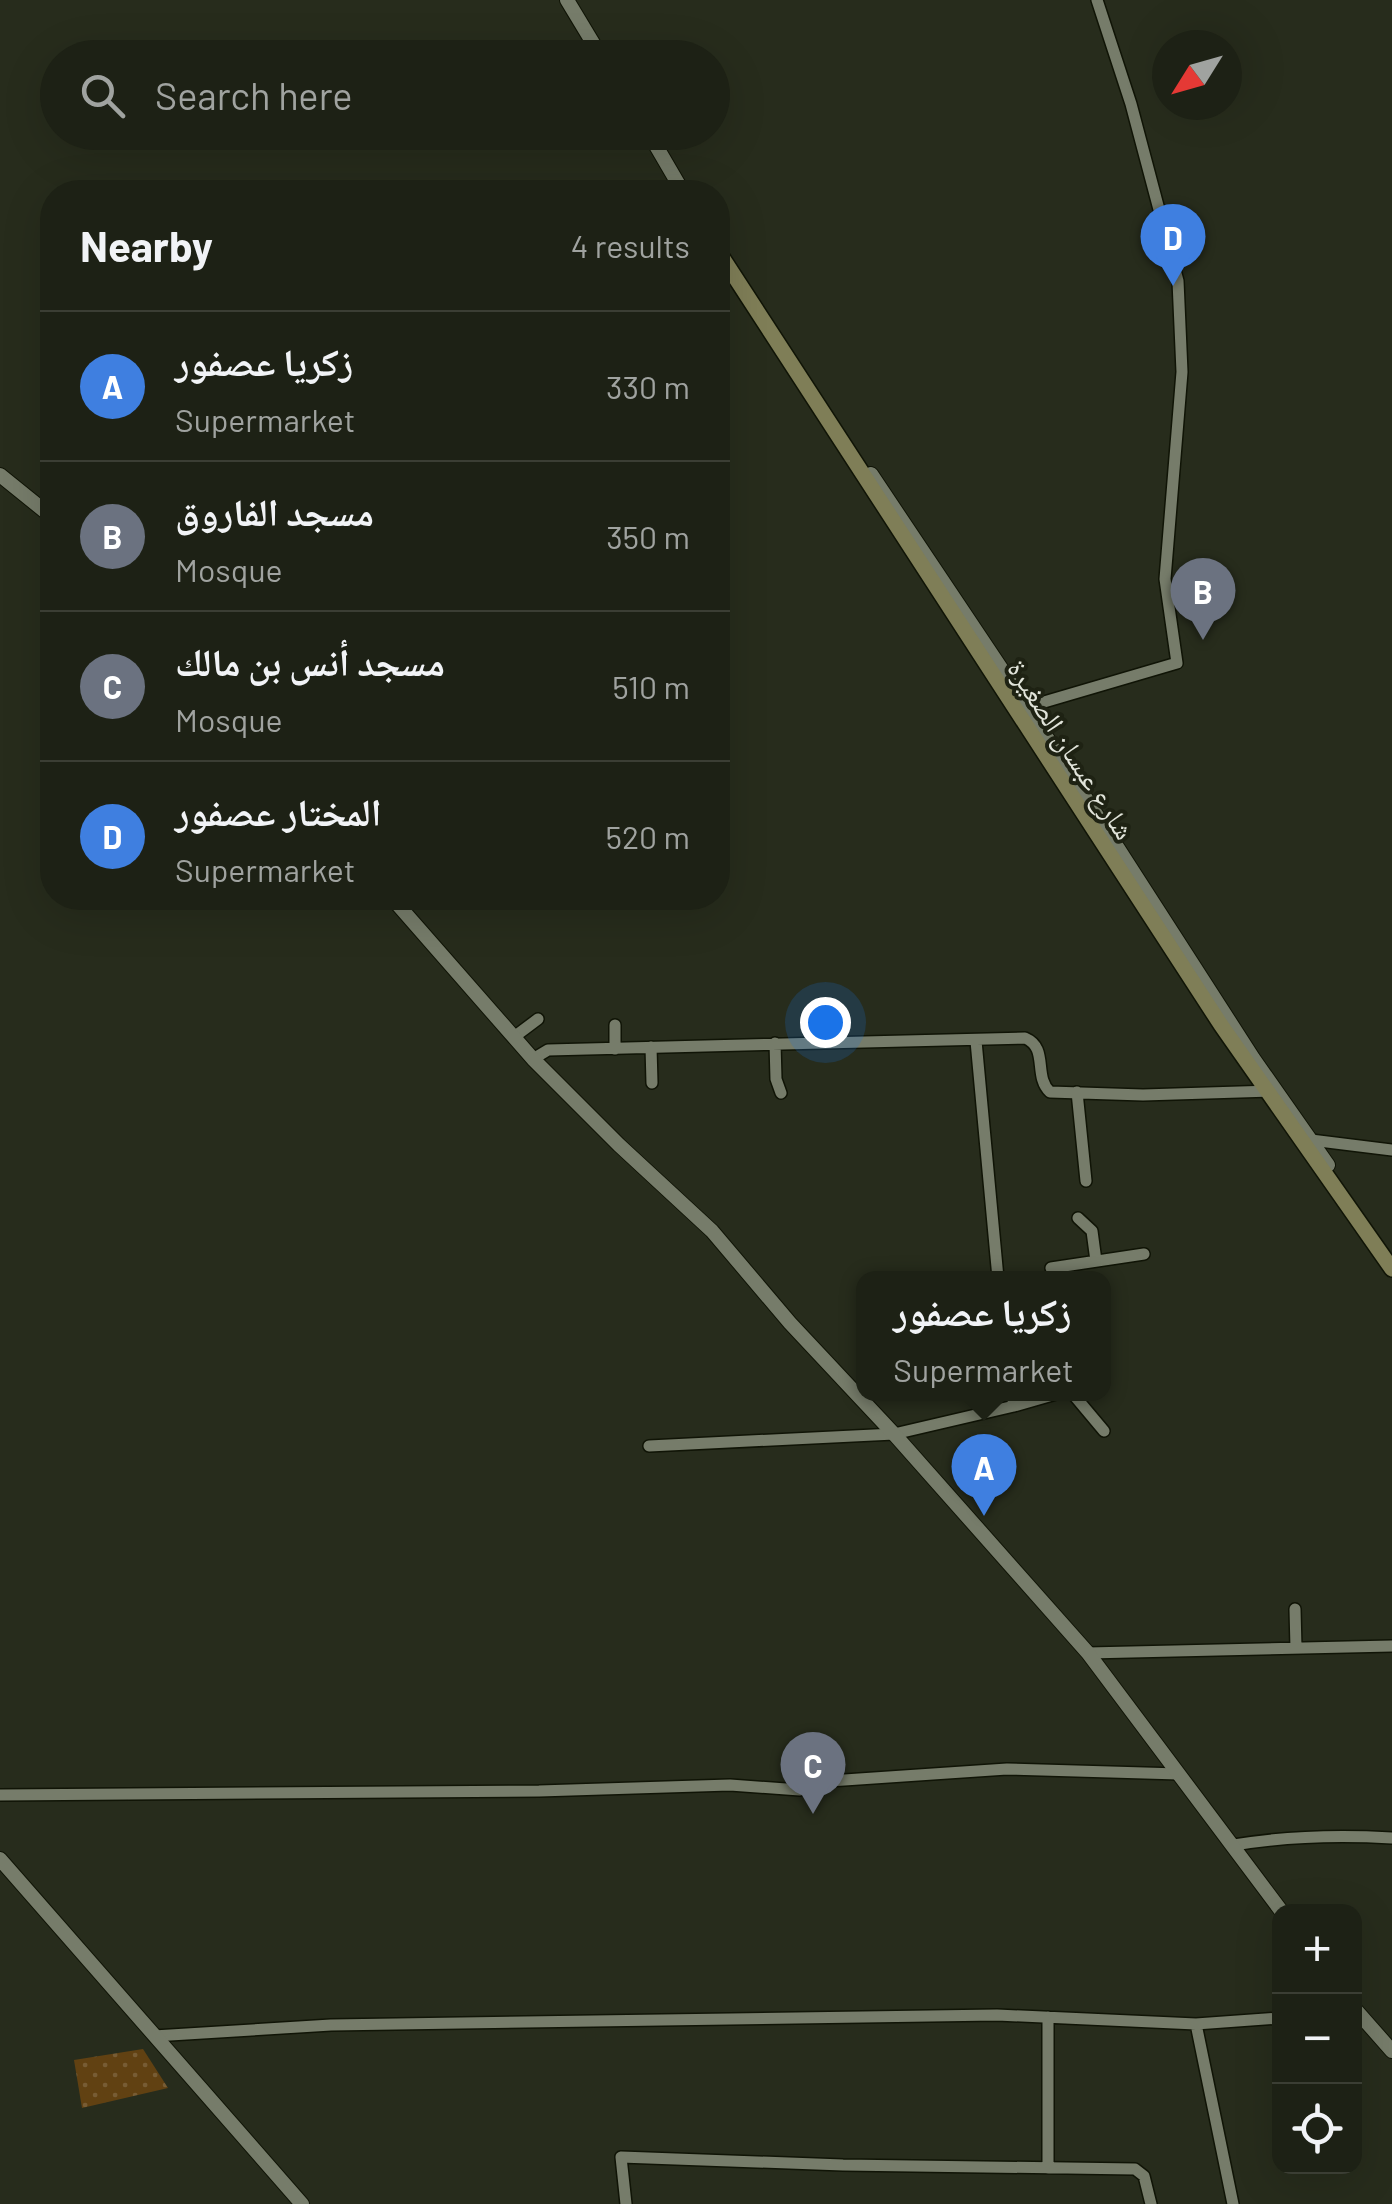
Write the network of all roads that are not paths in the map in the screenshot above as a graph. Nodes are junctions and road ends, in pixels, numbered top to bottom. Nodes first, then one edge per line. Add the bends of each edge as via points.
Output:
1 (567, 0) edge
2 (1097, 0) edge
3 (591, 40) edge
4 (658, 150) edge
5 (676, 180) edge
6 (730, 258) edge
7 (730, 269) edge
8 (0, 475) edge
9 (40, 507) edge
10 (1027, 706) junction
11 (403, 910) edge
12 (538, 1019) dead end
13 (615, 1026) dead end
14 (514, 1037) junction
15 (976, 1041) junction
16 (774, 1042) junction
17 (651, 1047) junction
18 (615, 1049) junction
19 (533, 1058) junction
20 (652, 1083) dead end
21 (1272, 1091) junction
22 (1077, 1092) junction
23 (781, 1093) dead end
24 (1311, 1140) junction
25 (1392, 1150) edge
26 (1086, 1181) dead end
27 (1078, 1218) dead end
28 (1144, 1254) dead end
29 (1392, 1255) edge
30 (1096, 1261) junction
31 (1052, 1268) dead end
32 (1392, 1269) edge
33 (997, 1271) edge
34 (856, 1394) edge
35 (863, 1401) edge
36 (1010, 1401) edge
37 (1080, 1401) edge
38 (1104, 1431) dead end
39 (894, 1434) junction
40 (650, 1446) dead end
41 (1295, 1609) dead end
42 (1392, 1646) edge
43 (1296, 1648) junction
44 (1088, 1653) junction
45 (1179, 1774) junction
46 (0, 1796) edge
47 (1392, 1838) edge
48 (1234, 1845) junction
49 (0, 1859) edge
50 (1276, 1904) edge
51 (1048, 2017) junction
52 (1362, 2018) edge
53 (1272, 2019) edge
54 (1196, 2024) junction
55 (154, 2036) junction
56 (1392, 2051) edge
57 (1048, 2168) junction
58 (302, 2204) edge
59 (626, 2204) edge
60 (1151, 2204) edge
61 (1233, 2204) edge

1 - 3 street
2 - 10 street via 1178,281 1182,372 1165,579 1178,663
4 - 5 street
6 - 10 street, شارع عبسان الصغيرة
7 - 21 main road, شارع عبسان الصغيرة
8 - 9 street
10 - 21 street, شارع عبسان الصغيرة
11 - 14 street
12 - 14 street
13 - 18 street
14 - 19 street
15 - 16 street
15 - 22 street via 1030,1039 1039,1050 1044,1088
15 - 33 street
16 - 17 street
16 - 23 street
17 - 18 street
17 - 20 street
18 - 19 street via 548,1050
19 - 34 street via 712,1231
21 - 22 street
21 - 24 street, شارع عبسان الصغيرة
21 - 32 main road, شارع عبسان الصغيرة
22 - 26 street
24 - 25 street
24 - 29 street, شارع عبسان الصغيرة
27 - 30 street via 1092,1231
28 - 30 street
30 - 31 street
35 - 39 street
36 - 39 street
37 - 38 street
39 - 40 street
39 - 44 street
41 - 43 street
42 - 43 street
43 - 44 street
44 - 45 street
45 - 46 street via 1007,1769 800,1783 800,1790 716,1785
45 - 48 street
47 - 48 street
48 - 50 street
49 - 55 street
51 - 54 street
51 - 55 street via 331,2025
51 - 57 street
52 - 56 street
53 - 54 street
54 - 61 street
55 - 58 street
57 - 59 street via 620,2157
57 - 60 street via 1135,2169 1144,2176

